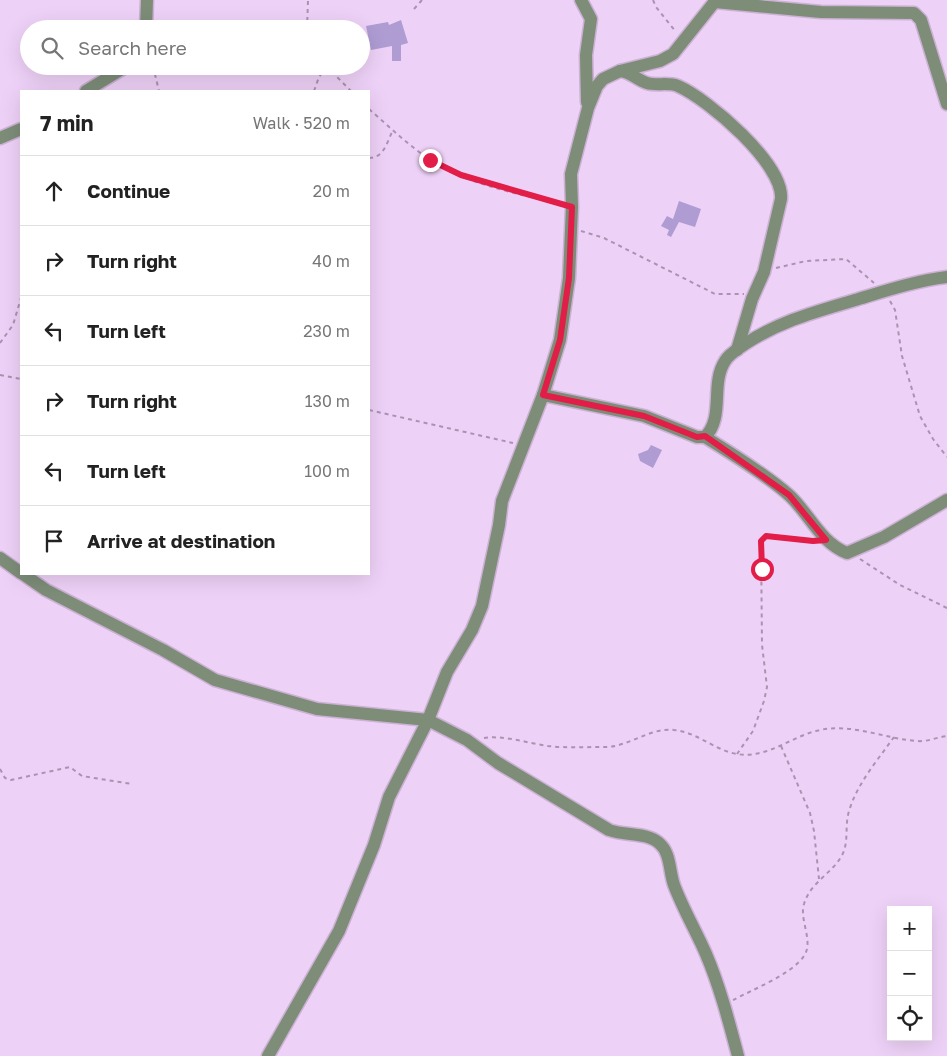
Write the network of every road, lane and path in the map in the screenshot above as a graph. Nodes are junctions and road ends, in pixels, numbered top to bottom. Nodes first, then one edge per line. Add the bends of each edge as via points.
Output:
1 (148, 0) edge
2 (308, 0) edge
3 (422, 0) edge
4 (581, 0) edge
5 (653, 0) edge
6 (715, 1) edge
7 (414, 9) dead end
8 (147, 20) edge
9 (307, 20) edge
10 (680, 46) junction
11 (620, 70) junction
12 (112, 75) edge
13 (155, 75) edge
14 (320, 75) edge
15 (336, 75) edge
16 (88, 90) edge
17 (159, 90) edge
18 (314, 90) edge
19 (350, 90) edge
20 (947, 104) edge
21 (588, 108) junction
22 (370, 110) edge
23 (20, 129) edge
24 (392, 130) junction
25 (0, 138) edge
26 (370, 158) edge
27 (572, 207) junction
28 (571, 228) junction
29 (764, 272) junction
30 (947, 277) edge
31 (885, 291) junction
32 (752, 299) junction
33 (20, 301) edge
34 (0, 342) edge
35 (737, 350) junction
36 (0, 375) edge
37 (20, 379) edge
38 (543, 395) junction
39 (370, 410) edge
40 (705, 436) junction
41 (523, 445) junction
42 (947, 457) edge
43 (947, 500) edge
44 (826, 540) junction
45 (847, 553) junction
46 (0, 558) edge
47 (20, 572) edge
48 (25, 575) edge
49 (947, 608) edge
50 (428, 720) junction
51 (947, 736) edge
52 (894, 737) junction
53 (467, 740) junction
54 (782, 746) junction
55 (737, 754) junction
56 (0, 769) edge
57 (132, 784) dead end
58 (819, 880) junction
59 (724, 1005) junction
60 (268, 1056) edge
61 (738, 1056) edge

1 - 8 street
2 - 9 path
3 - 7 path
4 - 21 street via 591,19 586,55
5 - 10 path via 676,31
6 - 10 street
6 - 20 street via 812,11 914,13 921,20
10 - 11 street via 667,58
11 - 21 street via 602,79
11 - 29 street via 649,84 673,85 685,90 751,143 772,169 781,198
12 - 16 street
13 - 17 path
14 - 18 path
15 - 19 path
21 - 27 street via 571,174
22 - 24 path
23 - 25 street
24 - 26 path via 383,152
24 - 27 path via 446,170
27 - 28 street
28 - 32 path via 604,238 715,294 741,293
28 - 38 street via 569,278 560,340
29 - 31 path via 806,261 846,259
29 - 32 street
30 - 31 street via 912,282
31 - 35 street via 776,325
31 - 42 path via 895,310 902,356 920,416
32 - 35 street
33 - 34 path via 12,325
35 - 40 street via 721,368 715,420
36 - 37 path
38 - 40 street via 644,416 697,437
38 - 41 street
39 - 41 path
40 - 44 street via 789,495
41 - 50 street via 502,501 482,606 447,672
43 - 45 street via 884,537
44 - 45 street
44 - 55 path via 773,535 761,541 762,645 767,687 753,731
45 - 49 path
46 - 47 street
48 - 50 street via 46,590 215,680 317,708
50 - 53 street
50 - 60 street via 389,797 374,845 339,931
51 - 52 path via 927,741
52 - 54 path via 869,732 820,730
52 - 58 path via 854,799 841,857
53 - 55 path via 489,737 549,746 606,747 673,730 696,735
53 - 59 street via 498,763 609,830 651,837 664,847 674,883 707,955
54 - 55 path via 766,752
54 - 58 path via 810,813
56 - 57 path via 5,778 11,780 70,767 82,776
58 - 59 path via 810,890 802,911 807,948 804,955 779,976
59 - 61 street

